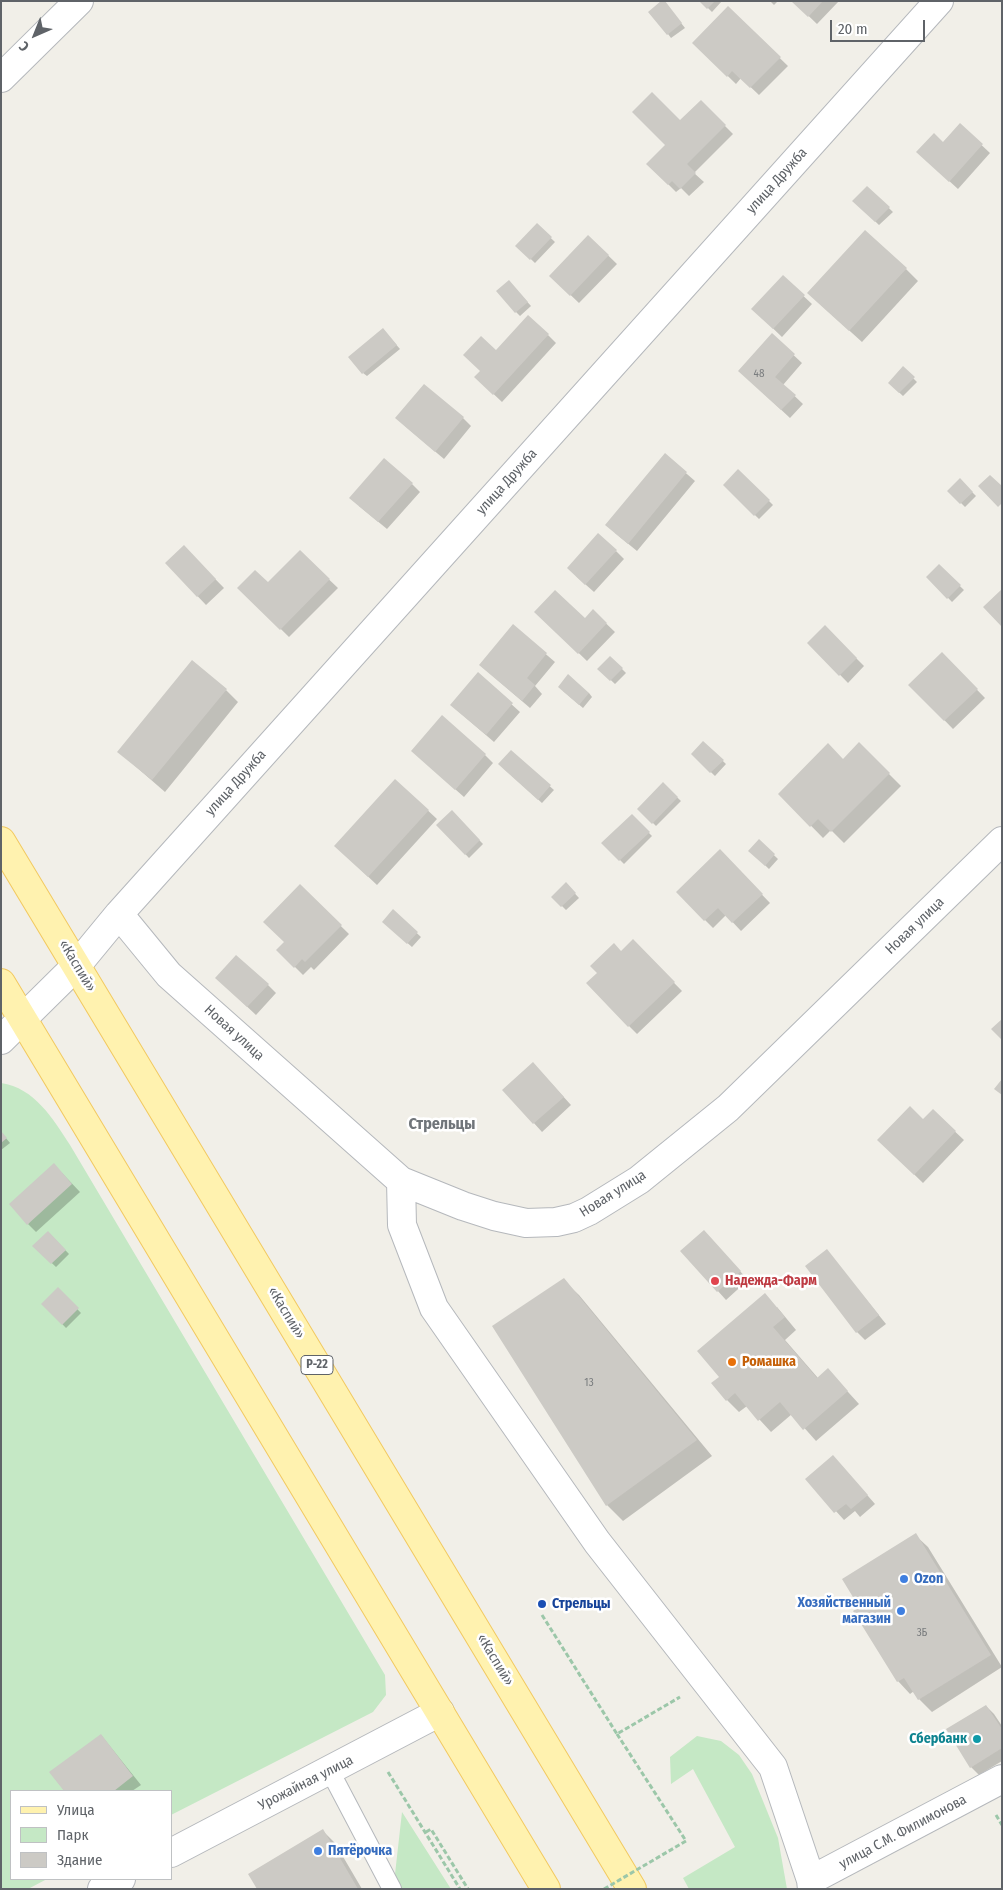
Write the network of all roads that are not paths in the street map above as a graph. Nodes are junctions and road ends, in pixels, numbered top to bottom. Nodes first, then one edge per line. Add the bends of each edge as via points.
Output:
1 (79, 1) edge
2 (939, 1) edge
3 (1, 78) edge
4 (1, 841) edge
5 (1002, 841) edge
6 (119, 914) junction
7 (77, 965) junction
8 (1, 983) edge
9 (23, 1018) junction
10 (1, 1040) edge
11 (402, 1181) junction
12 (440, 1712) junction
13 (330, 1771) junction
14 (1002, 1779) edge
15 (172, 1852) edge
16 (119, 1880) edge
17 (812, 1885) edge
18 (102, 1889) edge
19 (392, 1889) edge
20 (546, 1889) edge
21 (632, 1889) edge

1 - 3 street
2 - 6 street, улица Дружба
4 - 7 main road, «Каспий» / Р-22
5 - 11 street, Новая улица via 728,1108 639,1180 589,1211 556,1222 526,1222 462,1206
6 - 7 street, улица Дружба
6 - 11 street, Новая улица via 169,975
7 - 9 street, улица Дружба
7 - 21 main road, «Каспий» / Р-22
8 - 9 main road
9 - 10 street
9 - 12 main road
11 - 17 street via 402,1225 434,1308 598,1542 773,1767
12 - 13 street, Урожайная улица
12 - 20 main road
13 - 15 street, Урожайная улица
13 - 19 lane
14 - 17 street, улица С.М. Филимонова
16 - 18 street

